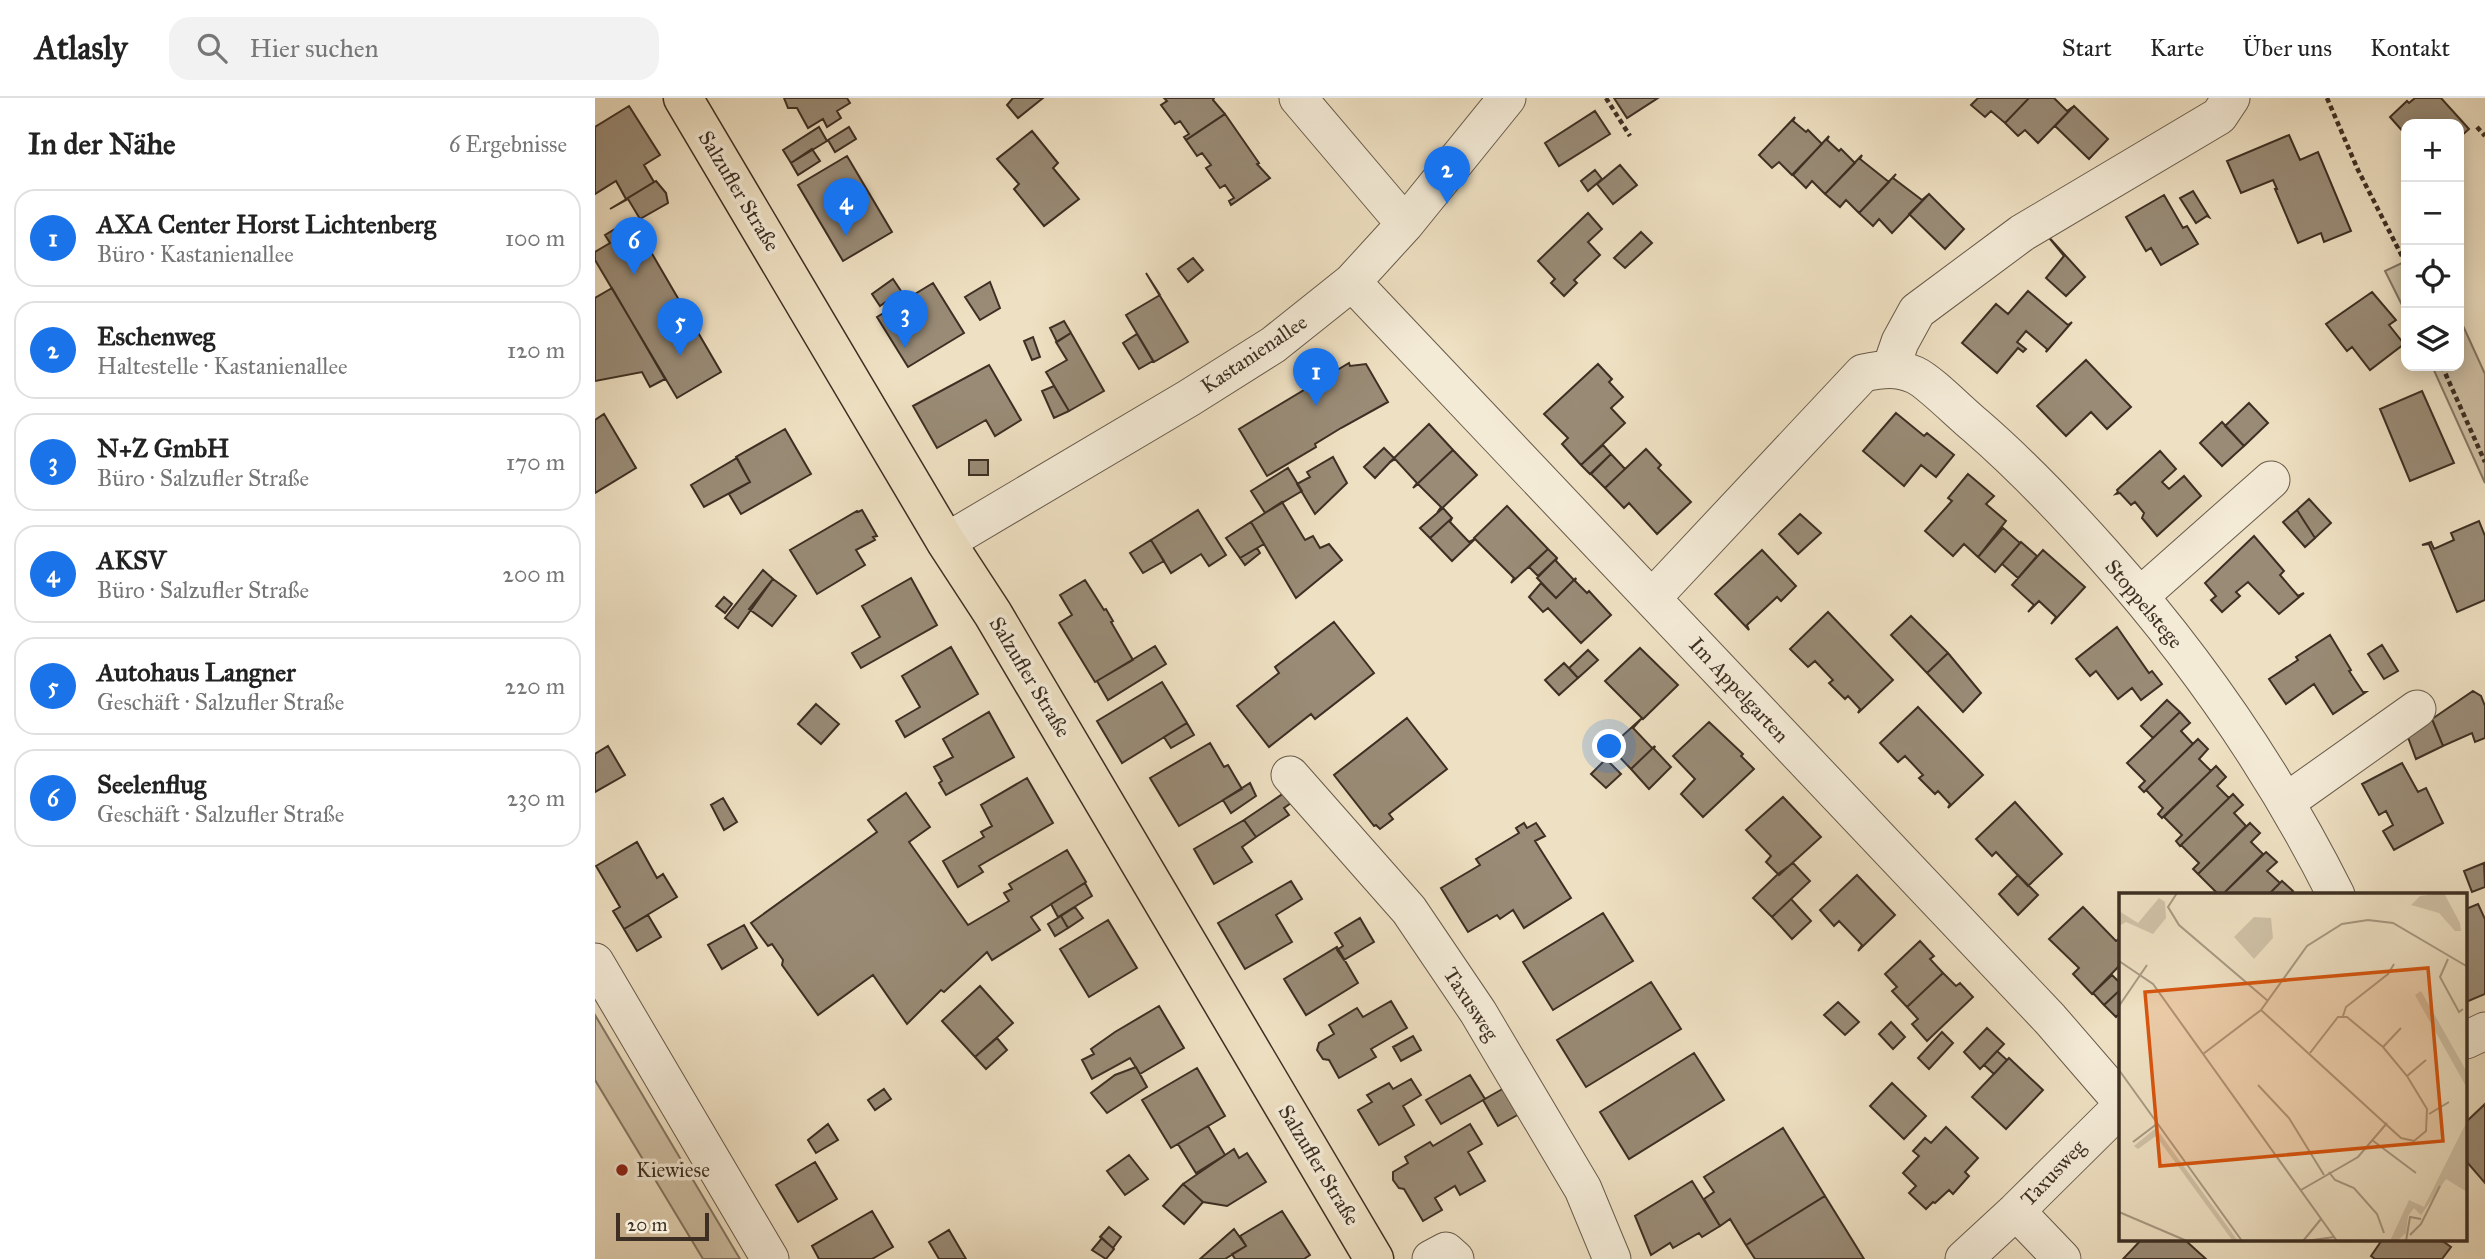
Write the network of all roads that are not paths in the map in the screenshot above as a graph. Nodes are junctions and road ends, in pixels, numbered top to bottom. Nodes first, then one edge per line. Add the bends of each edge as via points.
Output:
1 (683, 98) edge
2 (1298, 98) edge
3 (1507, 98) edge
4 (2231, 98) edge
5 (1405, 224) junction
6 (1352, 282) junction
7 (1891, 368) junction
8 (2271, 480) dead end
9 (946, 542) junction
10 (2140, 596) junction
11 (1652, 598) junction
12 (2417, 709) dead end
13 (1290, 775) dead end
14 (2285, 802) junction
15 (2335, 893) edge
16 (598, 972) edge
17 (2485, 1031) edge
18 (2467, 1040) edge
19 (2119, 1102) edge
20 (2119, 1106) edge
21 (2016, 1211) junction
22 (769, 1259) edge
23 (1374, 1259) edge
24 (1431, 1259) edge
25 (1455, 1259) edge
26 (1612, 1259) edge
27 (1963, 1259) edge
28 (2062, 1259) edge

1 - 9 main road, Salzufler Straße
2 - 5 street
3 - 5 street, Kastanienallee
4 - 7 street via 2219,116 2022,233 1917,311
5 - 6 street, Kastanienallee
6 - 9 street, Kastanienallee via 1273,345
6 - 11 street, Im Appelgarten
7 - 10 street, Stoppelstege via 1916,376 2000,446
7 - 11 street via 1863,373
8 - 10 street
9 - 23 main road, Salzufler Straße
10 - 14 street, Stoppelstege via 2238,725
11 - 19 street, Im Appelgarten via 2050,1019
12 - 14 street
13 - 26 street, Taxusweg via 1409,910 1478,1012 1583,1189
14 - 15 street, Stoppelstege
16 - 22 street
17 - 18 street
20 - 21 street, Taxusweg
21 - 27 street, Taxusweg
21 - 28 street, Taxusweg
24 - 25 street via 1446,1251

